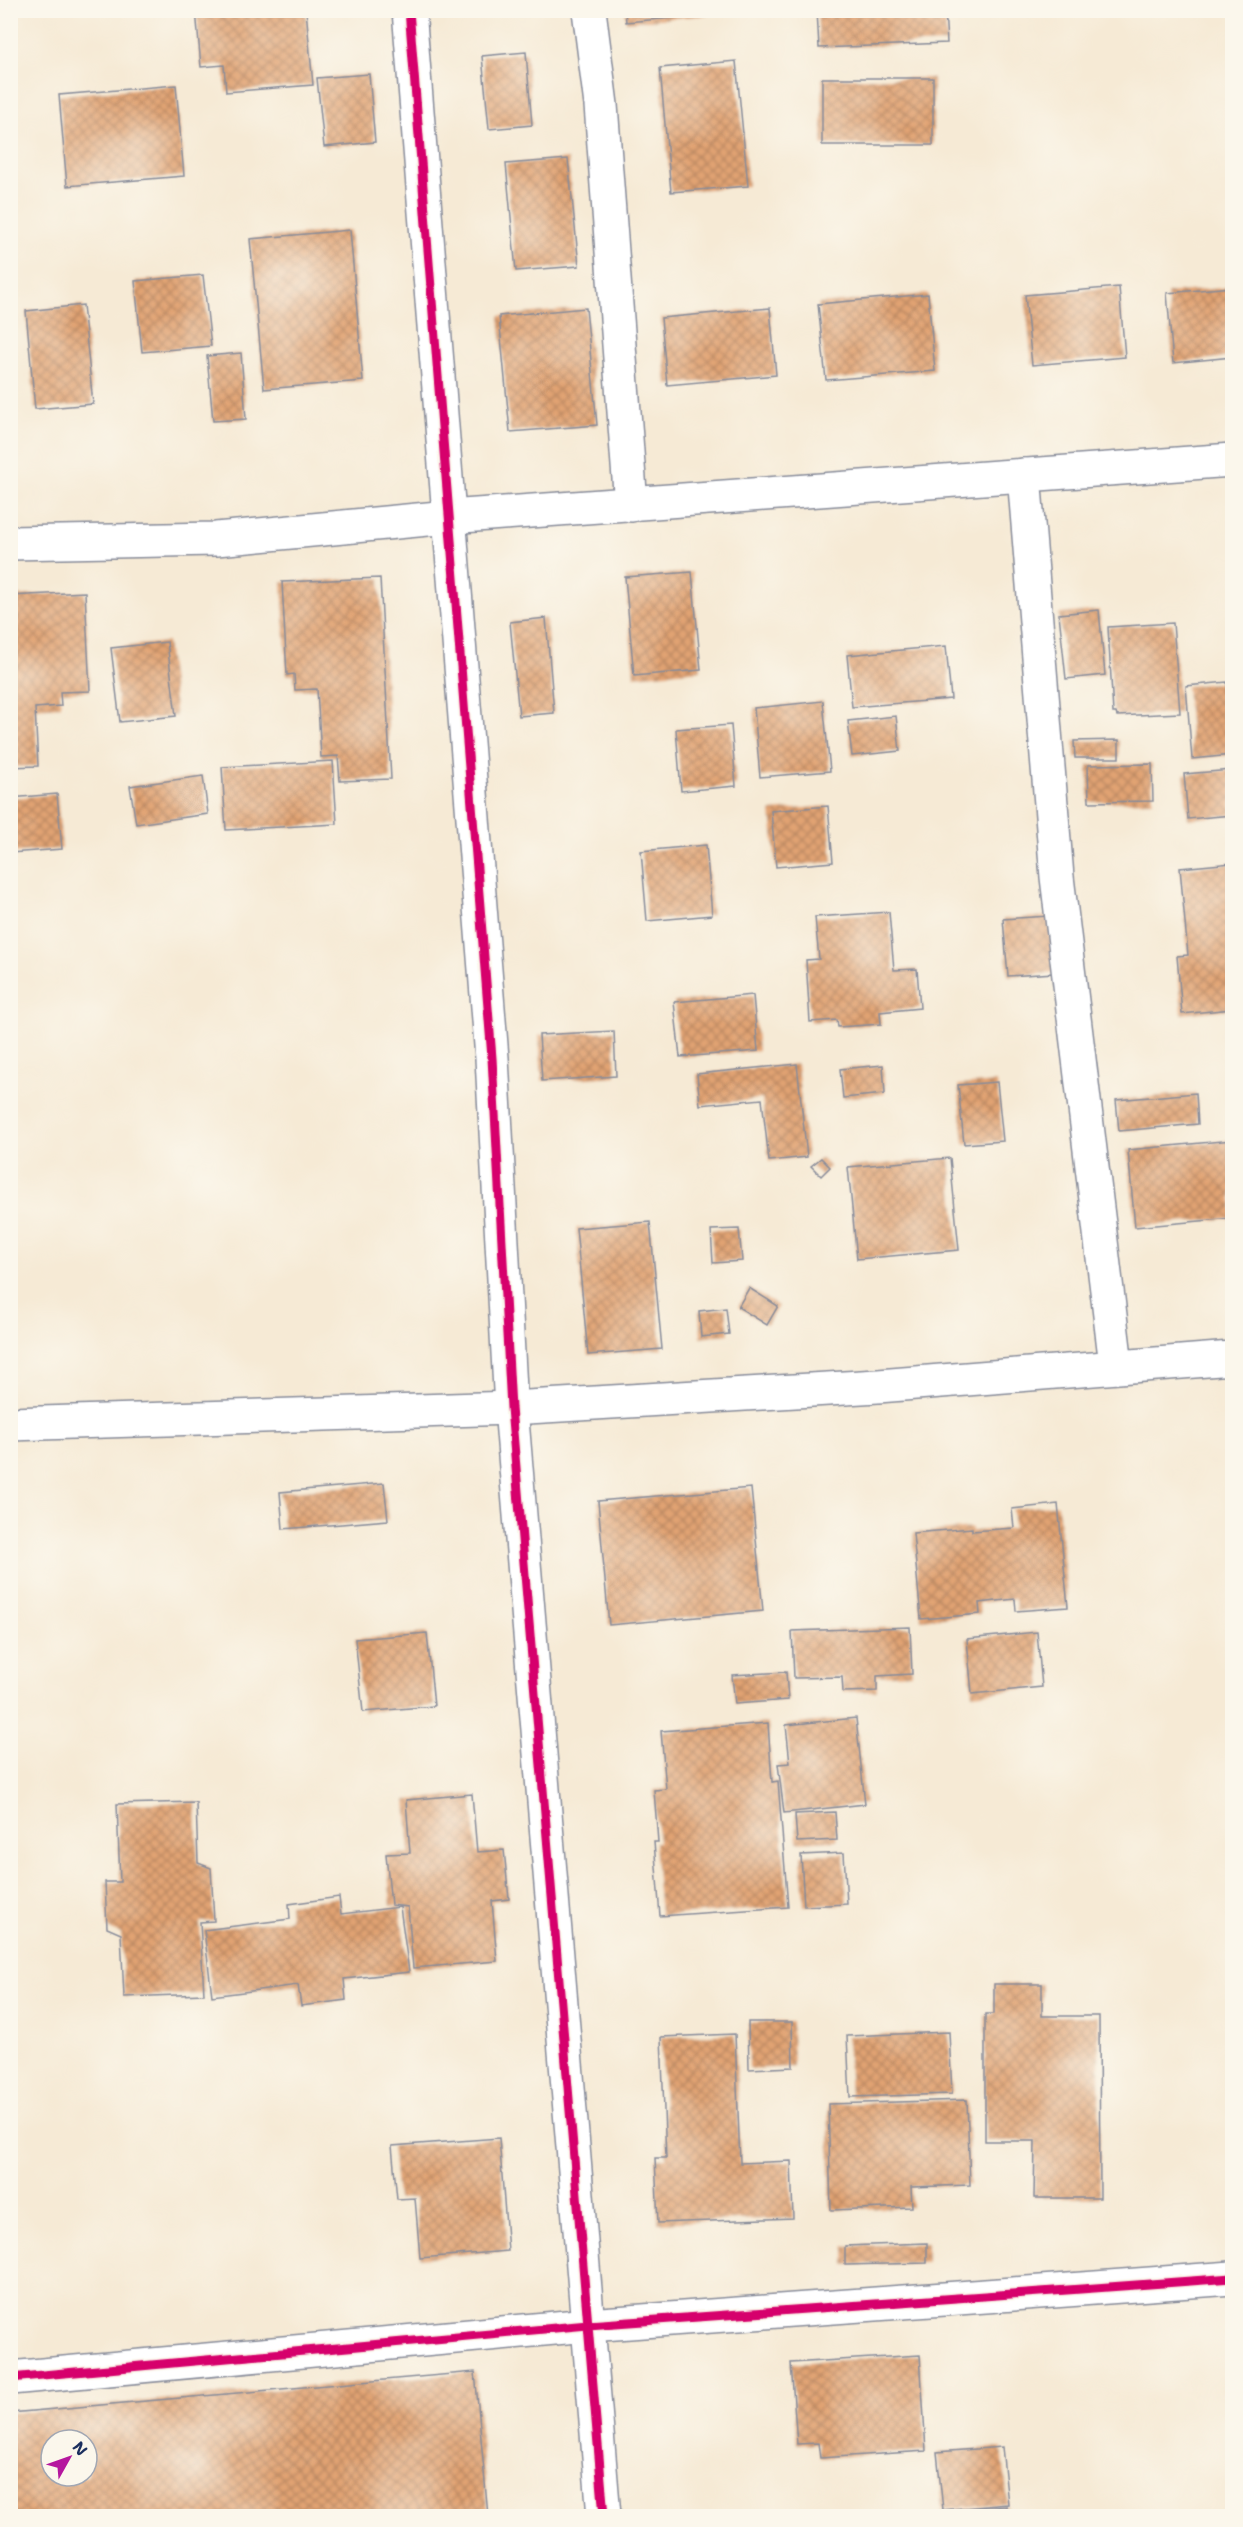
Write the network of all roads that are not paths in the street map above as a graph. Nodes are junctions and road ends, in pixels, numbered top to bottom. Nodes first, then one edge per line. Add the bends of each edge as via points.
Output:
1 (409, 10) edge
2 (589, 10) edge
3 (1233, 460) edge
4 (1024, 475) junction
5 (631, 505) junction
6 (448, 517) junction
7 (10, 543) edge
8 (1233, 1358) edge
9 (1116, 1365) junction
10 (511, 1408) junction
11 (10, 1424) edge
12 (1233, 2278) edge
13 (588, 2325) junction
14 (10, 2378) edge
15 (604, 2517) edge

1 - 6 street
2 - 5 street via 601,105
3 - 4 street
4 - 5 street
4 - 9 street via 1057,877
5 - 6 street
6 - 7 street via 216,539
6 - 10 street via 492,1058
8 - 9 street
9 - 10 street via 878,1386
10 - 11 street
10 - 13 street
12 - 13 street
13 - 14 street
13 - 15 street

